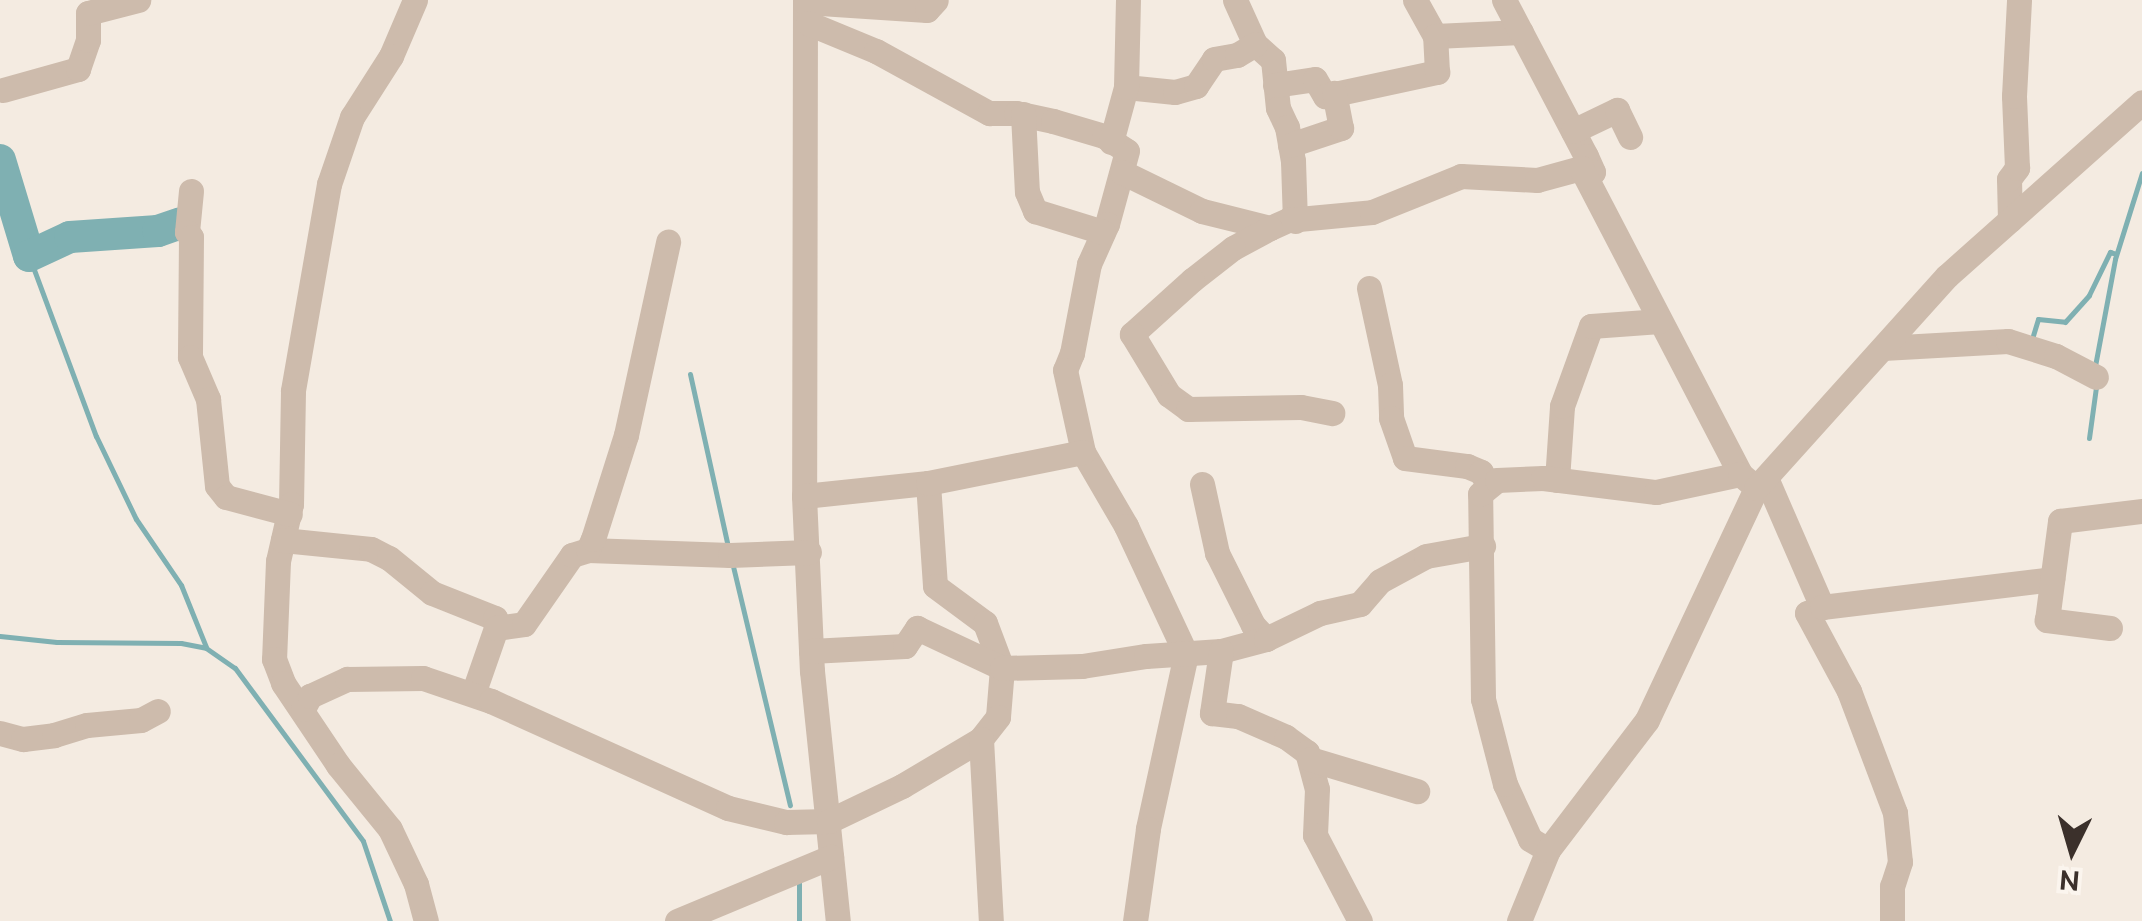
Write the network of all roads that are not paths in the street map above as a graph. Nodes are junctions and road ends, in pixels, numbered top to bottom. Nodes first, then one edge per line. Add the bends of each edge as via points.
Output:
1 (138, 0) edge
2 (415, 0) edge
3 (936, 0) edge
4 (1128, 0) edge
5 (1236, 0) edge
6 (1415, 0) edge
7 (1504, 0) edge
8 (2019, 0) edge
9 (806, 8) edge
10 (1517, 33) junction
11 (1435, 36) junction
12 (1254, 44) junction
13 (1275, 85) junction
14 (1126, 87) junction
15 (3, 90) dead end
16 (1334, 93) junction
17 (2142, 102) edge
18 (1023, 114) junction
19 (1572, 131) junction
20 (1630, 137) dead end
21 (1111, 142) junction
22 (1290, 145) junction
23 (1122, 172) junction
24 (1586, 175) junction
25 (191, 191) dead end
26 (2010, 220) junction
27 (1295, 221) junction
28 (1270, 228) junction
29 (1103, 232) junction
30 (668, 242) dead end
31 (1369, 288) dead end
32 (1660, 321) junction
33 (1883, 348) junction
34 (2096, 377) dead end
35 (1332, 413) dead end
36 (1084, 452) junction
37 (1557, 480) junction
38 (1754, 480) junction
39 (928, 483) junction
40 (1202, 484) dead end
41 (1488, 484) junction
42 (804, 496) junction
43 (2142, 512) edge
44 (290, 514) junction
45 (283, 540) junction
46 (1482, 546) junction
47 (588, 550) junction
48 (808, 552) junction
49 (2052, 579) junction
50 (1817, 609) junction
51 (496, 628) junction
52 (2110, 628) dead end
53 (1266, 639) junction
54 (812, 651) junction
55 (1220, 652) junction
56 (1186, 654) junction
57 (1002, 668) junction
58 (472, 694) junction
59 (303, 708) junction
60 (158, 710) dead end
61 (0, 733) edge
62 (980, 739) junction
63 (1310, 759) junction
64 (1418, 791) dead end
65 (829, 820) junction
66 (1548, 850) junction
67 (831, 857) junction
68 (426, 921) edge
69 (677, 921) edge
70 (838, 921) edge
71 (991, 921) edge
72 (1135, 921) edge
73 (1360, 921) edge
74 (1520, 921) edge
75 (1892, 921) edge

1 - 15 street via 88,13 78,69
2 - 44 street via 391,56 352,117 329,184 293,391
3 - 9 street via 928,10
4 - 14 street
5 - 12 street
6 - 11 street
7 - 10 street
8 - 26 street
9 - 18 street via 989,114
9 - 42 street
10 - 11 street
10 - 19 street
11 - 16 street via 1437,72
12 - 13 street via 1273,60
12 - 14 street via 1214,59 1196,86 1175,92
13 - 16 street via 1315,79 1325,96
13 - 22 street
14 - 21 street
16 - 22 street via 1340,128
17 - 26 street
18 - 21 street
18 - 29 street via 1027,192 1036,211
19 - 20 street via 1618,110
19 - 24 street via 1593,172
21 - 23 street via 1127,152
22 - 27 street
23 - 28 street via 1202,211
23 - 29 street
24 - 27 street via 1581,168 1536,180 1461,176 1372,212
24 - 32 street
25 - 44 street via 190,357 208,399 217,486 226,497
26 - 33 street via 1947,276
27 - 28 street
28 - 35 street via 1233,248 1132,334 1169,395 1188,409
29 - 36 street via 1088,264 1065,370
30 - 47 street via 626,435
31 - 41 street via 1405,458 1467,466
32 - 37 street via 1591,326 1562,406
32 - 38 street
33 - 34 street via 2008,342
33 - 38 street
36 - 39 street
36 - 56 street
37 - 38 street via 1656,492
37 - 41 street
38 - 50 street
38 - 66 street via 1647,720
39 - 42 street
39 - 57 street via 935,586 985,623
40 - 53 street via 1217,553
41 - 46 street via 1480,494
42 - 48 street
43 - 49 street via 2060,521
44 - 45 street
45 - 51 street via 371,550 432,593 495,618
45 - 59 street via 274,660
46 - 53 street via 1426,556 1380,581 1360,604 1320,613
46 - 66 street via 1489,730 1530,840
47 - 48 street
47 - 51 street via 572,555 524,624
48 - 54 street
49 - 50 street
49 - 52 street via 2047,620
50 - 75 street via 1806,614 1850,691 1896,813 1900,862
51 - 58 street
53 - 55 street
54 - 57 street via 905,646 917,628
54 - 65 street
55 - 56 street
55 - 63 street via 1212,712 1286,737
56 - 57 street
56 - 72 street
57 - 62 street via 998,718
58 - 59 street via 423,678 348,678 310,696
58 - 65 street via 728,808 786,822
59 - 68 street via 390,829
60 - 61 street via 141,720 39,737
62 - 65 street
62 - 71 street
63 - 64 street
63 - 73 street via 1317,789 1315,835
65 - 67 street
66 - 74 street
67 - 69 street
67 - 70 street

